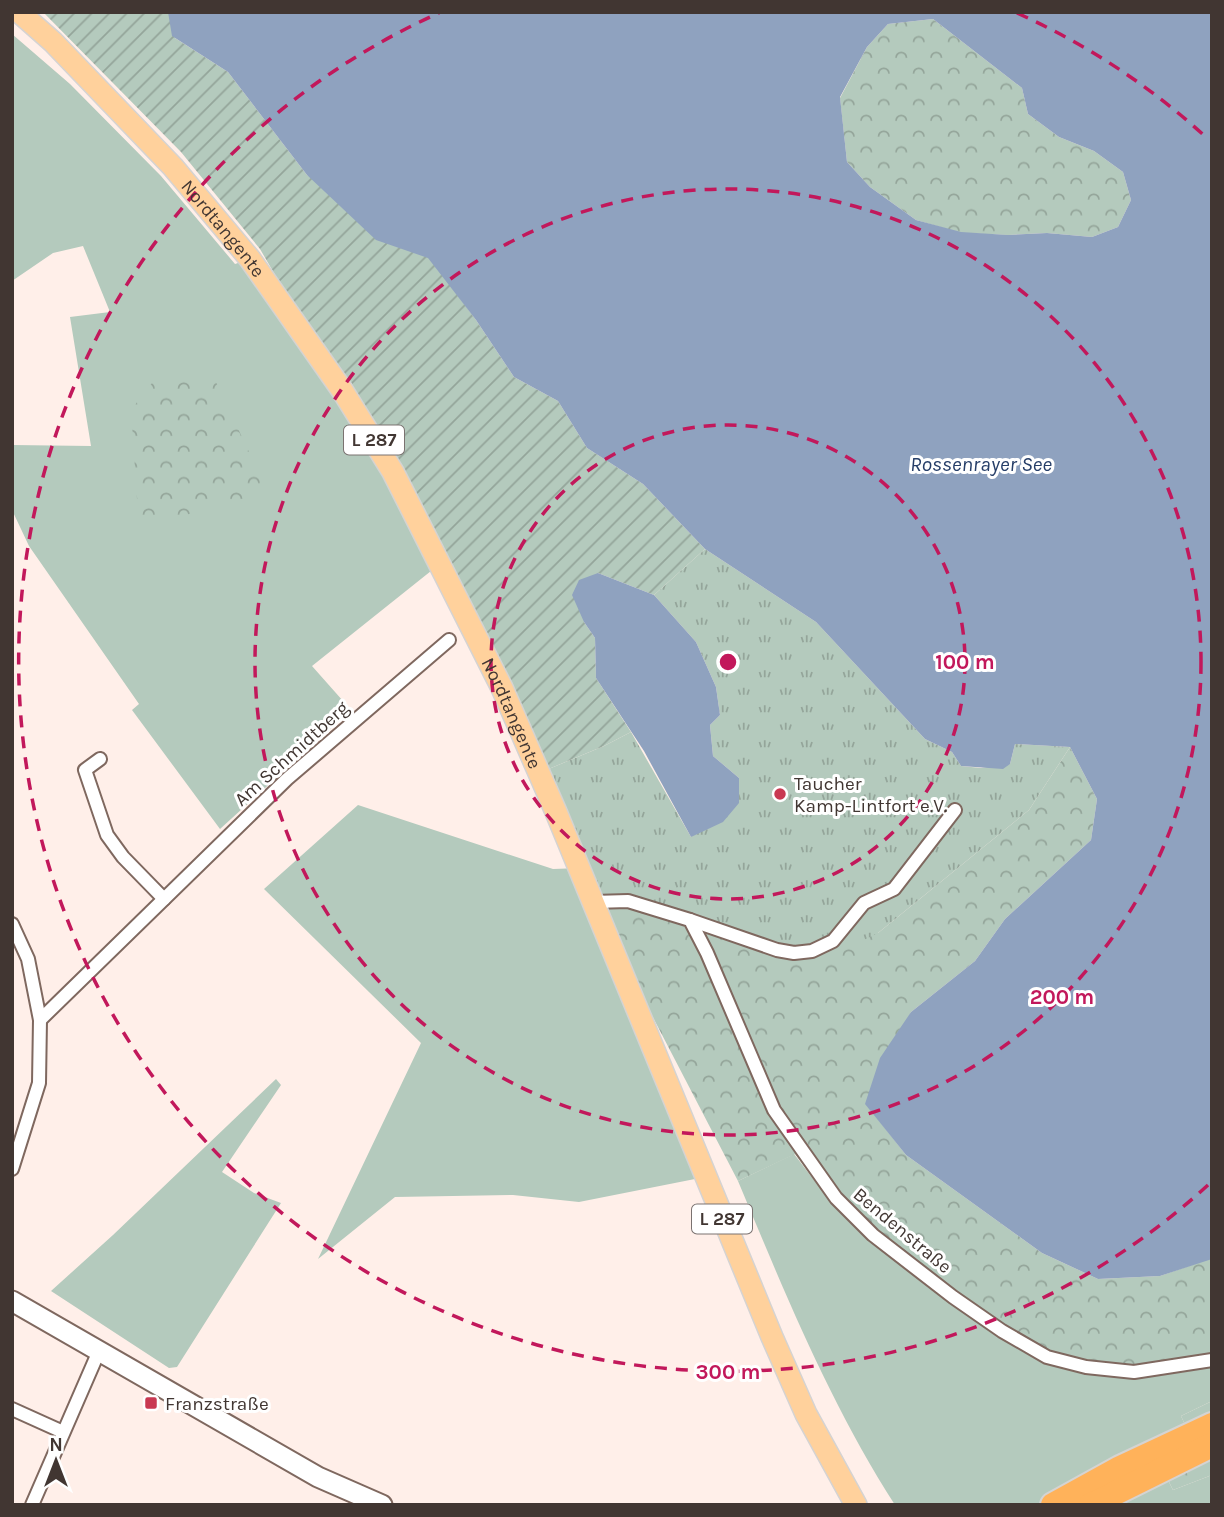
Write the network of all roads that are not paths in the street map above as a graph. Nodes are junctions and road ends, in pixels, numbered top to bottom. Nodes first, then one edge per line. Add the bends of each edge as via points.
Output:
1 (19, 12) edge
2 (449, 640) dead end
3 (100, 759) dead end
4 (955, 810) dead end
5 (164, 900) junction
6 (593, 902) junction
7 (690, 920) junction
8 (12, 924) edge
9 (40, 1020) junction
10 (12, 1169) edge
11 (12, 1301) edge
12 (99, 1351) junction
13 (1212, 1360) edge
14 (12, 1409) edge
15 (1212, 1425) edge
16 (63, 1432) junction
17 (1212, 1445) edge
18 (32, 1505) edge
19 (382, 1505) edge
20 (856, 1505) edge
21 (1053, 1505) edge
22 (1090, 1505) edge

1 - 6 main road, Nordtangente / L 287 via 173,167 250,258 342,390 393,472 502,688
2 - 5 street, Am Schmidtberg via 287,779
3 - 5 street via 85,770 107,835
4 - 7 street via 894,889 864,903 833,941 812,951 777,950
5 - 9 street, Am Schmidtberg
6 - 7 street via 628,901
6 - 20 main road, Nordtangente / L 287 via 772,1337 806,1414
7 - 13 street, Bendenstraße via 774,1110 836,1198 873,1236 953,1297 1047,1357 1133,1372
8 - 9 street via 28,959
9 - 10 street via 39,1083
11 - 12 street
12 - 16 street
12 - 19 street via 318,1477
14 - 16 street
15 - 21 highway
16 - 18 street
17 - 22 highway

